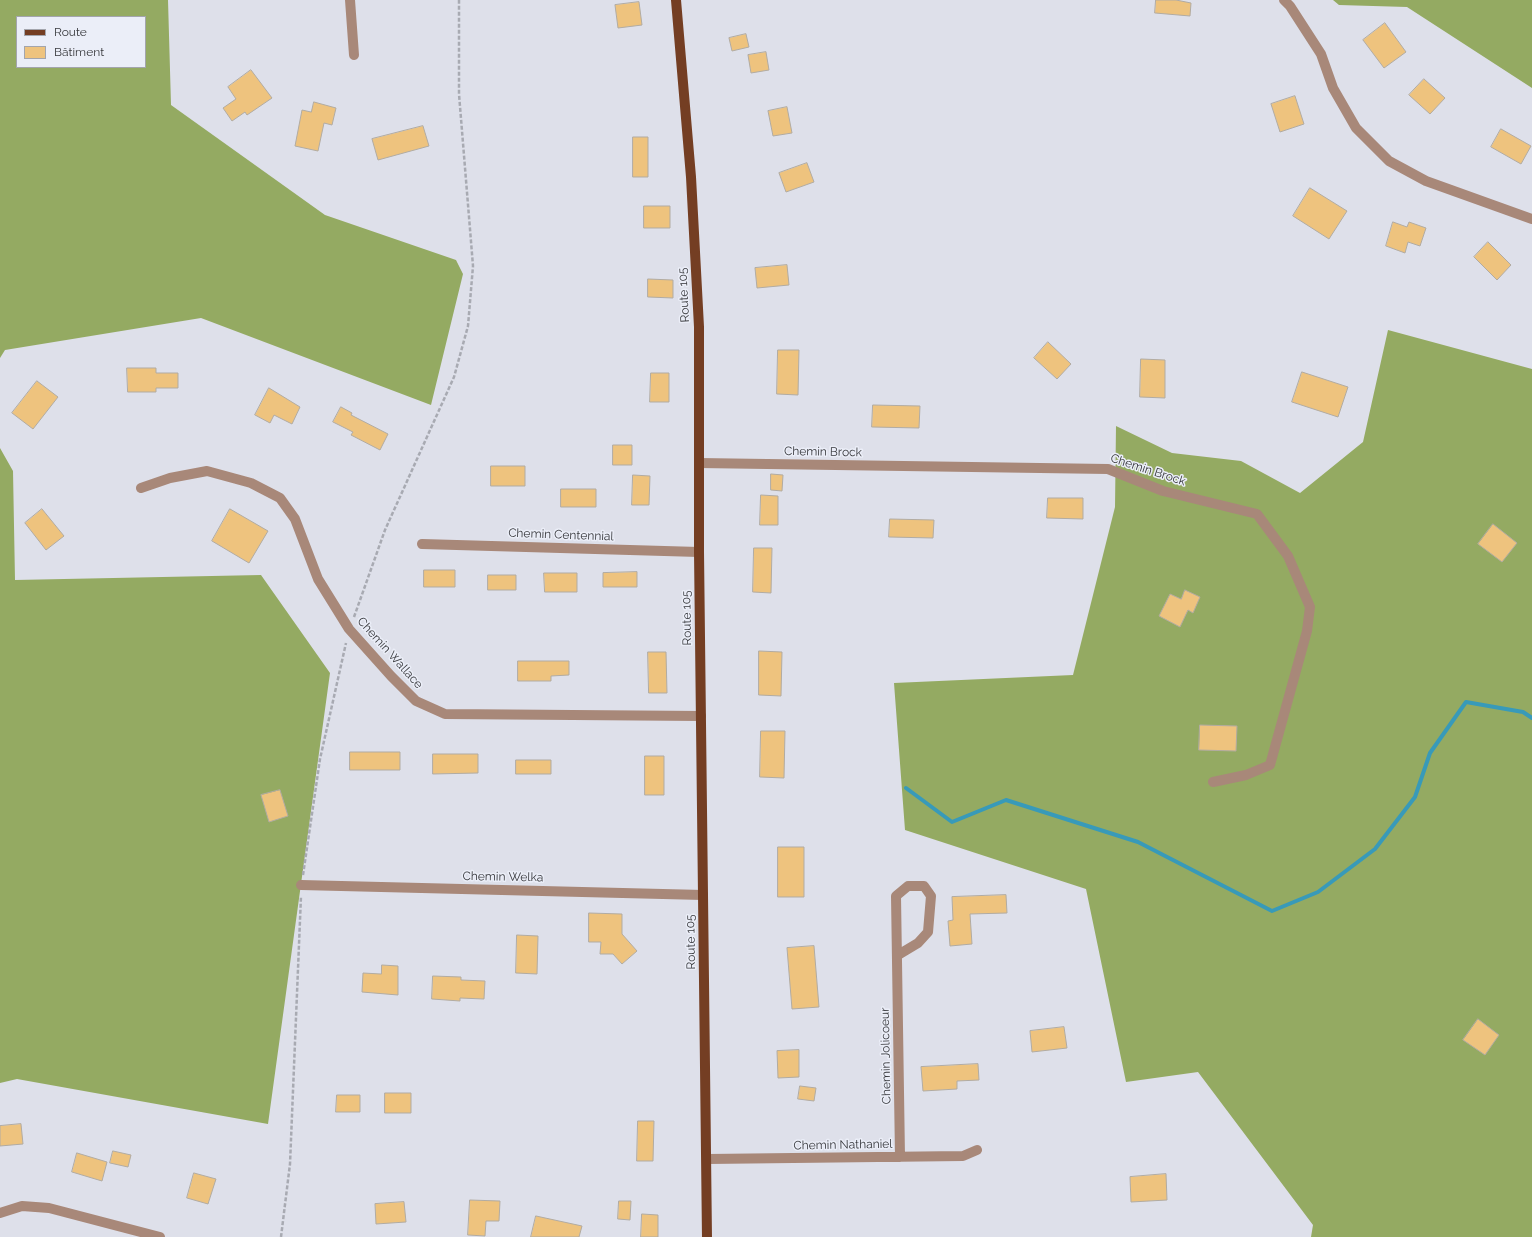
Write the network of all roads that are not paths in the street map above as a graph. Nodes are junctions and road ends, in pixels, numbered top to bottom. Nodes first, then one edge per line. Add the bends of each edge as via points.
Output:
1 (350, 0) edge
2 (676, 0) edge
3 (1284, 0) edge
4 (354, 55) dead end
5 (1532, 219) edge
6 (699, 463) junction
7 (142, 488) dead end
8 (422, 544) dead end
9 (699, 552) junction
10 (701, 716) junction
11 (1213, 782) dead end
12 (301, 885) road end
13 (703, 895) junction
14 (898, 955) junction
15 (977, 1150) dead end
16 (900, 1157) junction
17 (708, 1159) junction
18 (0, 1213) edge
19 (160, 1237) edge
20 (707, 1237) edge

1 - 4 street
2 - 6 main road, Route 105 via 691,177 699,327
3 - 5 street via 1321,54 1333,88 1356,128 1389,161 1426,181
6 - 9 main road, Route 105
6 - 11 street, Chemin Brock via 1108,469 1163,491 1257,514 1288,556 1310,607 1307,631 1270,765 1246,775
7 - 10 street, Chemin Wallace via 170,478 207,471 251,483 280,498 295,519 318,579 349,629 390,676 416,701 445,714
8 - 9 street, Chemin Centennial
9 - 10 main road, Route 105
10 - 13 main road, Route 105
12 - 13 street, Chemin Welka
13 - 17 main road, Route 105
14 - 14 street, Chemin Jolicoeur via 918,943 928,932 931,896 924,886 908,886 896,896
14 - 16 street, Chemin Jolicoeur
15 - 16 street, Chemin Nathaniel via 963,1156
16 - 17 street, Chemin Nathaniel
17 - 20 main road, Route 105
18 - 19 street via 22,1206 49,1208

